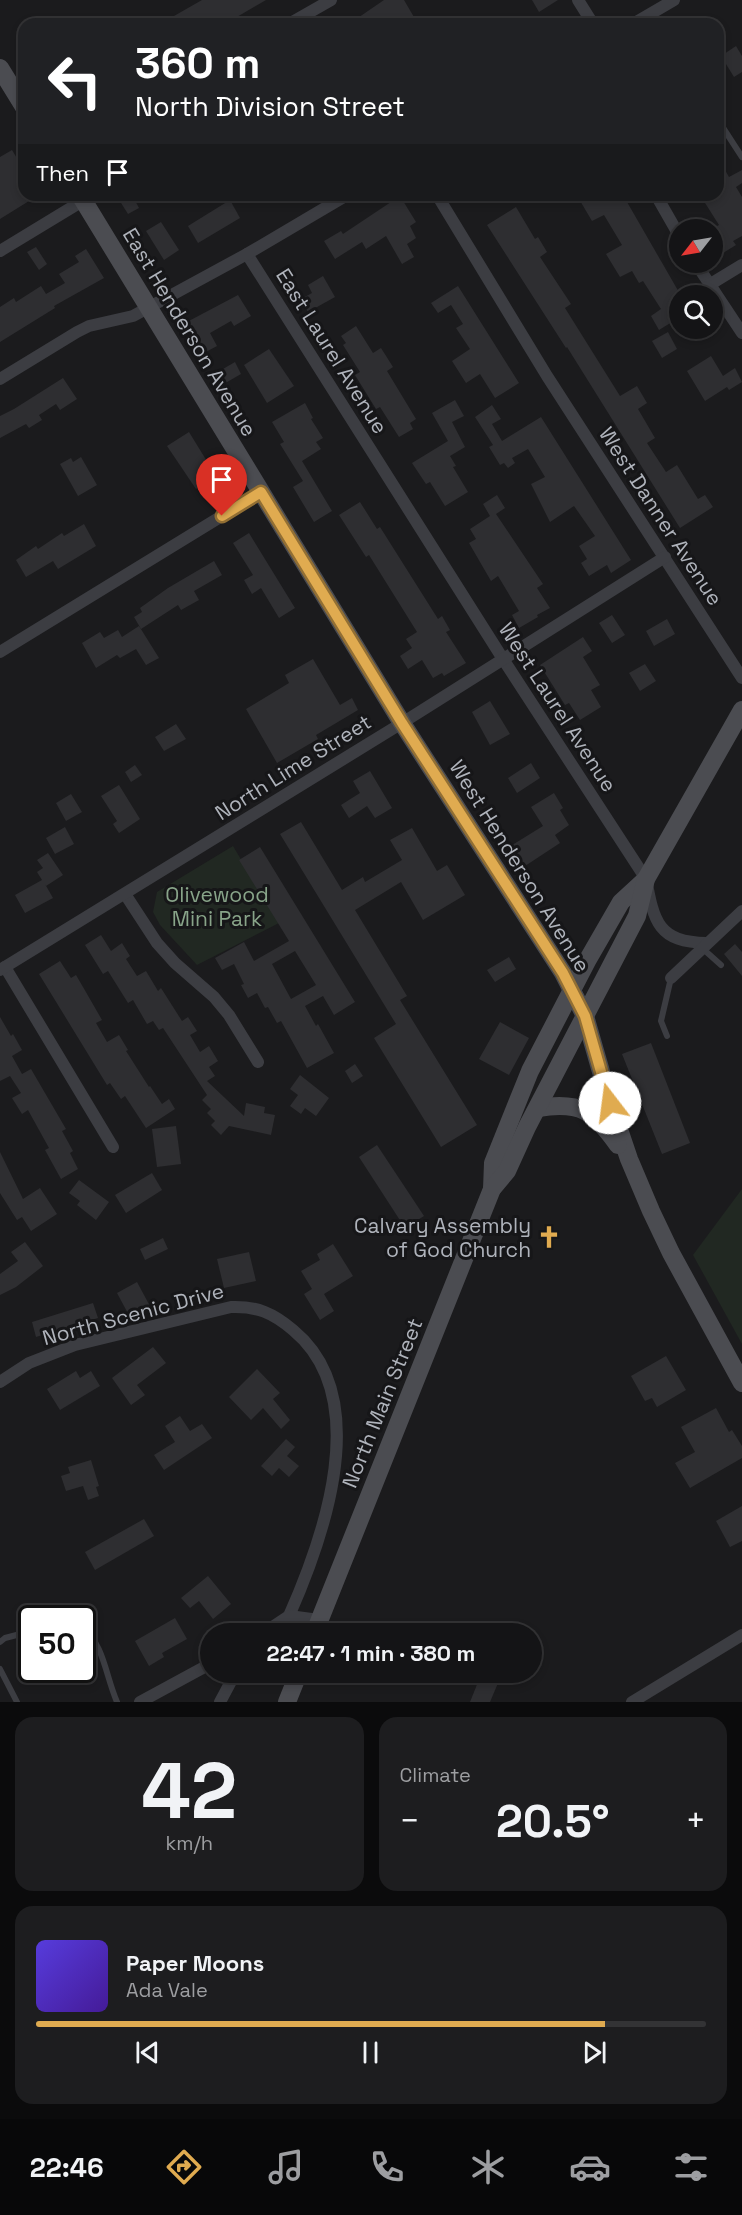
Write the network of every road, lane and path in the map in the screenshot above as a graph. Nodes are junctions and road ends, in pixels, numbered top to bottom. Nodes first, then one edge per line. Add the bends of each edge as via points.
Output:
1 (331, 0) edge
2 (578, 0) edge
3 (674, 0) edge
4 (300, 18) edge
5 (589, 18) edge
6 (656, 18) edge
7 (0, 68) edge
8 (18, 97) edge
9 (724, 129) edge
10 (742, 157) edge
11 (77, 201) edge
12 (84, 201) edge
13 (337, 201) edge
14 (441, 201) edge
15 (659, 201) edge
16 (670, 219) edge
17 (0, 251) edge
18 (247, 254) junction
19 (742, 265) edge
20 (702, 273) edge
21 (709, 285) joint
22 (723, 305) edge
23 (148, 307) junction
24 (742, 333) edge
25 (0, 379) edge
26 (383, 469) joint
27 (261, 492) junction
28 (665, 557) junction
29 (0, 652) edge
30 (503, 659) junction
31 (742, 678) edge
32 (742, 710) edge
33 (402, 723) junction
34 (646, 879) junction
35 (125, 894) junction
36 (742, 911) edge
37 (704, 945) junction
38 (721, 965) dead end
39 (2, 969) edge
40 (671, 978) joint
41 (572, 990) junction
42 (585, 1016) junction
43 (667, 1036) dead end
44 (258, 1062) dead end
45 (538, 1108) junction
46 (113, 1147) dead end
47 (629, 1159) junction
48 (492, 1189) junction
49 (0, 1382) edge
50 (742, 1383) edge
51 (289, 1616) junction
52 (278, 1623) edge
53 (307, 1623) edge
54 (319, 1623) edge
55 (18, 1635) edge
56 (742, 1635) edge
57 (0, 1642) edge
58 (96, 1642) edge
59 (0, 1669) edge
60 (200, 1670) edge
61 (230, 1683) edge
62 (294, 1683) edge
63 (17, 1702) edge
64 (117, 1702) edge
65 (141, 1702) edge
66 (220, 1702) edge
67 (287, 1702) edge
68 (632, 1702) edge

1 - 4 street
2 - 5 street
3 - 6 street
7 - 8 main road
9 - 10 lane
11 - 17 street
12 - 23 main road, East Henderson Avenue
13 - 18 street
14 - 28 street, West Danner Avenue via 547,376
15 - 16 street
18 - 23 street
18 - 26 street, East Laurel Avenue
19 - 21 street
20 - 21 street
22 - 24 street
23 - 25 street via 133,316 89,326
23 - 27 main road, East Henderson Avenue
26 - 30 street, West Laurel Avenue
27 - 29 street
27 - 33 main road, West Henderson Avenue
28 - 30 street, North Lime Street
28 - 31 street, West Danner Avenue
30 - 33 street, North Lime Street
30 - 34 street, West Laurel Avenue
32 - 34 main road, North Main Street
33 - 35 street, North Lime Street
33 - 41 main road, West Henderson Avenue
34 - 37 street, West Laurel Avenue via 658,926 687,943
34 - 41 main road, North Main Street via 621,902
34 - 42 main road, North Main Street via 637,916
35 - 39 street, North Lime Street
35 - 44 street via 157,943 229,1015
36 - 37 street
37 - 38 lane
37 - 40 street
39 - 46 street
40 - 43 lane via 661,1021
41 - 42 main road, West Henderson Avenue
41 - 48 main road, North Main Street via 507,1125 493,1163
42 - 45 main road, North Main Street
42 - 47 main road, West Henderson Avenue
45 - 47 main road via 570,1105 589,1112
45 - 48 main road, North Main Street via 507,1171
47 - 50 main road, West Henderson Avenue via 670,1252
48 - 54 main road, North Main Street
49 - 51 street, North Scenic Drive via 29,1363 75,1345 231,1307 261,1310 288,1325 312,1350 327,1376 337,1446 325,1516 311,1564
51 - 52 street
51 - 53 street
55 - 57 lane
56 - 68 street
58 - 64 lane
59 - 63 lane
60 - 65 street
61 - 66 street
62 - 67 main road

